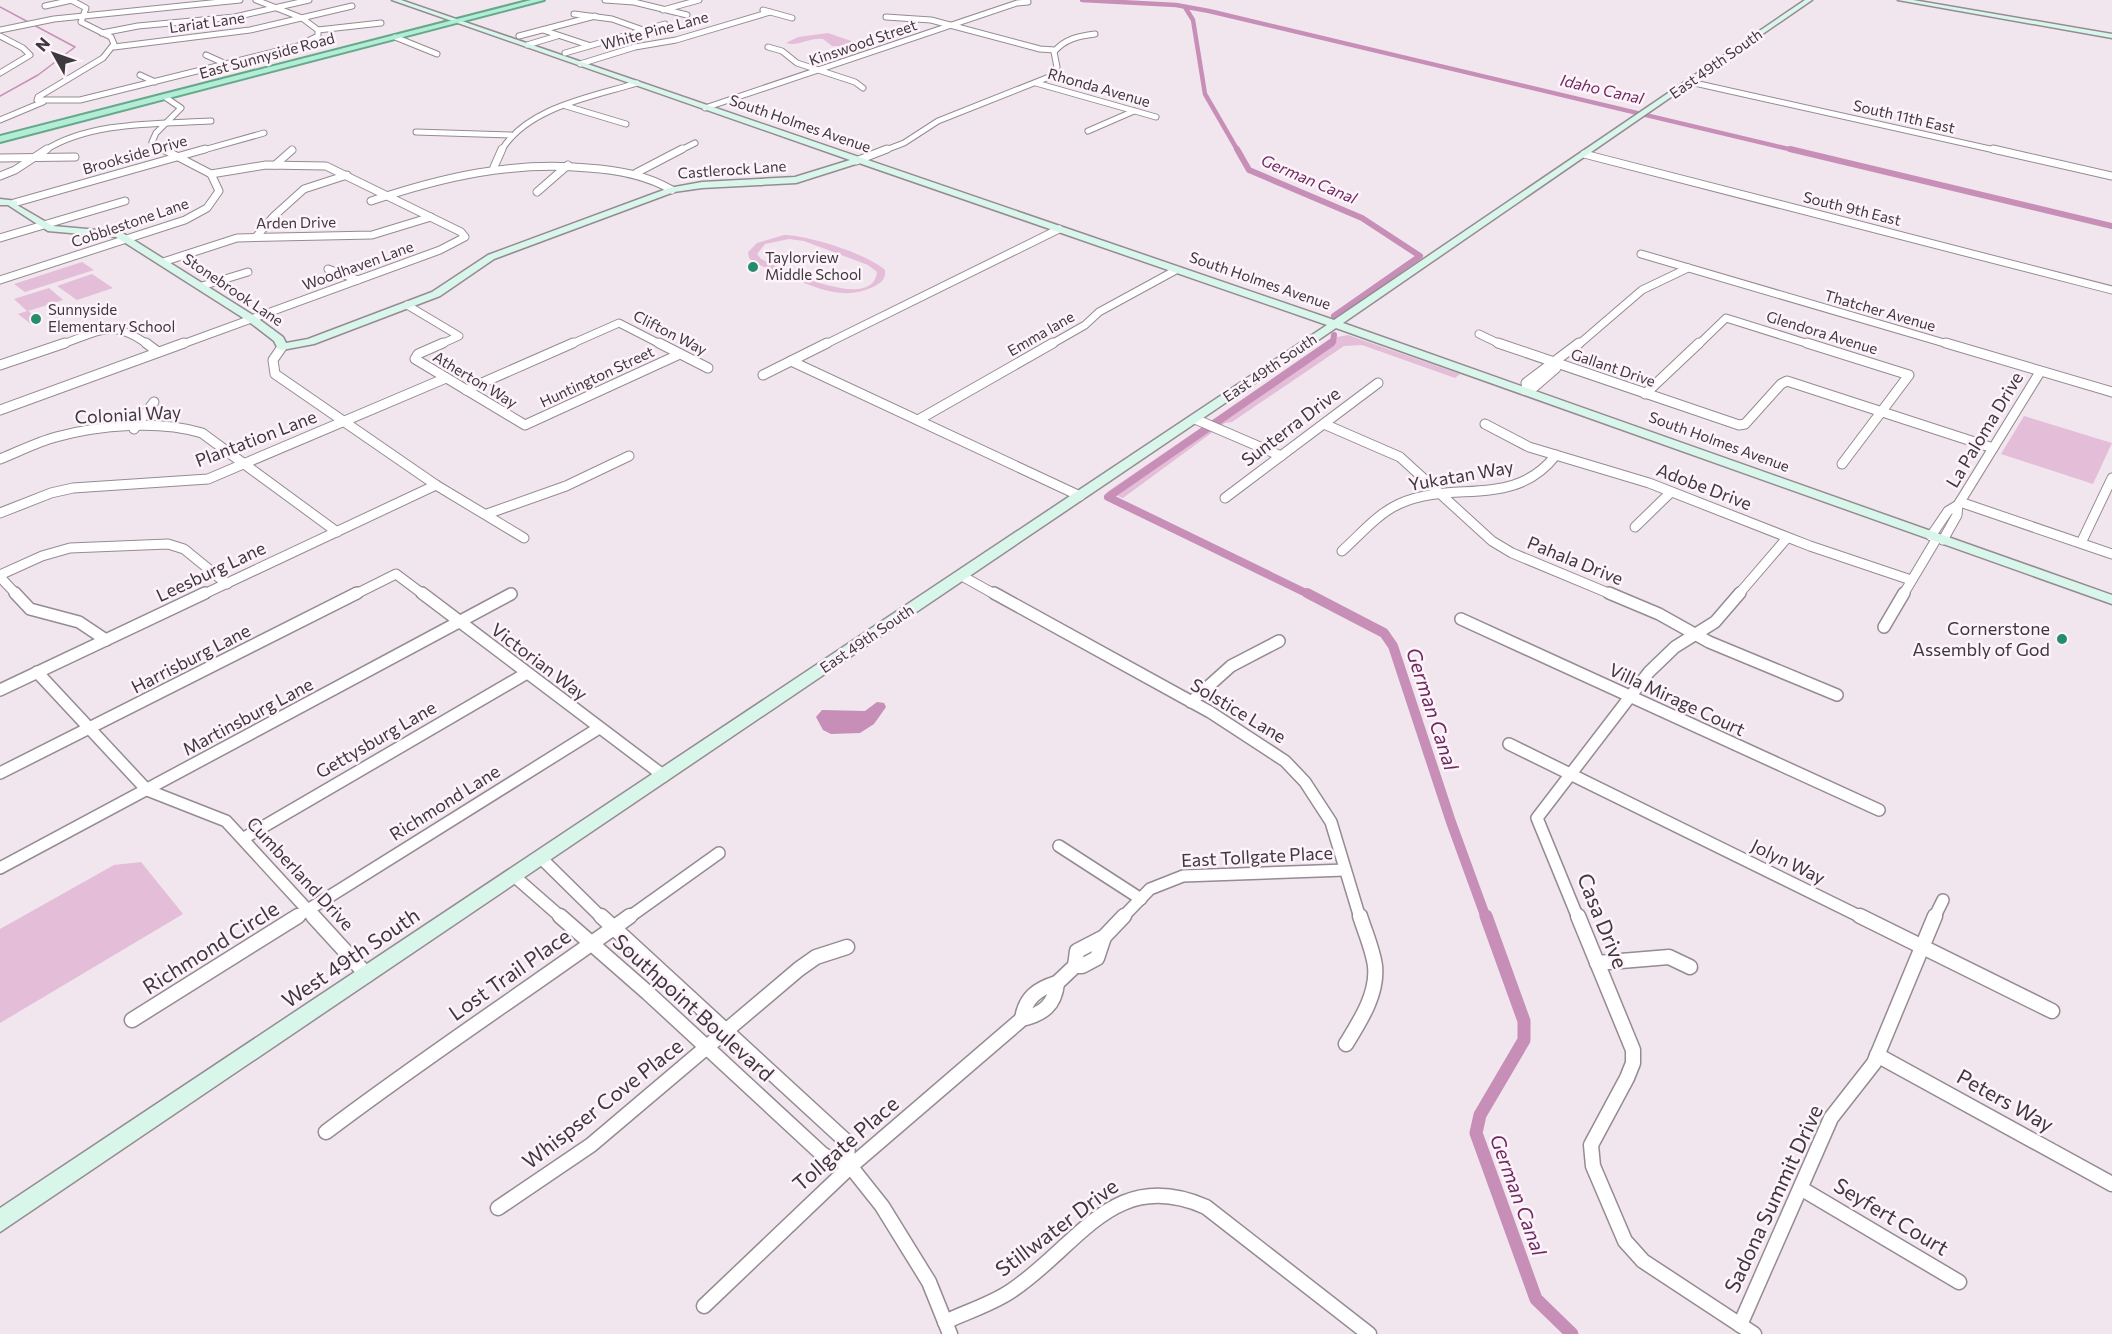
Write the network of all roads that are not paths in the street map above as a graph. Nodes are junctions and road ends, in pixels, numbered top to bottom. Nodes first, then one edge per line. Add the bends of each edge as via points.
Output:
1 (71, 0) edge
2 (240, 0) edge
3 (256, 0) edge
4 (309, 0) edge
5 (395, 0) edge
6 (540, 0) edge
7 (605, 0) edge
8 (699, 0) edge
9 (1809, 0) edge
10 (1901, 0) edge
11 (215, 2) edge
12 (1028, 2) dead end
13 (145, 4) dead end
14 (45, 6) dead end
15 (352, 6) dead end
16 (275, 8) junction
17 (760, 9) dead end
18 (663, 10) junction
19 (141, 11) junction
20 (770, 12) junction
21 (574, 14) dead end
22 (687, 15) dead end
23 (595, 16) junction
24 (81, 17) junction
25 (886, 17) dead end
26 (302, 18) junction
27 (792, 18) dead end
28 (459, 20) junction
29 (381, 23) dead end
30 (665, 24) dead end
31 (952, 25) junction
32 (0, 30) edge
33 (318, 30) junction
34 (543, 30) junction
35 (643, 30) junction
36 (102, 33) junction
37 (1095, 34) dead end
38 (0, 36) edge
39 (519, 36) dead end
40 (557, 36) junction
41 (2112, 36) edge
42 (395, 37) junction
43 (526, 45) junction
44 (590, 45) junction
45 (114, 46) junction
46 (768, 47) dead end
47 (1055, 50) junction
48 (565, 52) dead end
49 (437, 54) dead end
50 (206, 55) dead end
51 (226, 64) junction
52 (580, 64) junction
53 (817, 70) junction
54 (2, 71) edge
55 (140, 75) dead end
56 (155, 82) junction
57 (1690, 82) junction
58 (637, 83) junction
59 (1036, 83) junction
60 (863, 88) dead end
61 (165, 97) junction
62 (41, 102) junction
63 (566, 106) junction
64 (705, 108) junction
65 (1134, 111) junction
66 (1156, 117) dead end
67 (0, 120) edge
68 (211, 121) dead end
69 (166, 124) junction
70 (626, 124) dead end
71 (1088, 131) dead end
72 (416, 132) dead end
73 (264, 133) dead end
74 (511, 135) junction
75 (0, 139) edge
76 (695, 143) dead end
77 (292, 150) dead end
78 (1584, 154) junction
79 (33, 157) junction
80 (75, 157) dead end
81 (0, 158) edge
82 (176, 158) junction
83 (856, 161) junction
84 (275, 165) junction
85 (568, 165) junction
86 (494, 167) junction
87 (210, 174) junction
88 (636, 174) junction
89 (0, 176) edge
90 (347, 176) junction
91 (2112, 176) edge
92 (672, 190) junction
93 (537, 192) dead end
94 (388, 195) junction
95 (125, 201) dead end
96 (371, 201) dead end
97 (0, 202) edge
98 (14, 203) junction
99 (431, 217) junction
100 (42, 225) junction
101 (1059, 229) junction
102 (256, 237) junction
103 (0, 238) edge
104 (128, 240) junction
105 (1641, 254) dead end
106 (163, 262) junction
107 (1688, 268) junction
108 (328, 269) dead end
109 (1176, 270) junction
110 (248, 272) dead end
111 (0, 280) edge
112 (358, 280) junction
113 (202, 286) junction
114 (2112, 290) edge
115 (407, 305) junction
116 (252, 319) junction
117 (1335, 324) junction
118 (1479, 334) dead end
119 (282, 347) junction
120 (158, 352) junction
121 (680, 354) junction
122 (791, 361) junction
123 (1556, 363) junction
124 (0, 365) edge
125 (708, 368) dead end
126 (2040, 372) junction
127 (763, 375) dead end
128 (446, 378) junction
129 (1378, 383) dead end
130 (1526, 389) junction
131 (466, 390) junction
132 (2112, 392) edge
133 (1645, 394) junction
134 (154, 402) dead end
135 (0, 410) edge
136 (1883, 412) junction
137 (918, 420) junction
138 (345, 422) junction
139 (1206, 423) junction
140 (1324, 424) junction
141 (1485, 424) dead end
142 (525, 425) joint
143 (134, 429) junction
144 (1993, 448) junction
145 (1556, 455) junction
146 (630, 456) dead end
147 (1281, 456) junction
148 (0, 459) edge
149 (1842, 464) dead end
150 (246, 465) junction
151 (2112, 478) edge
152 (436, 485) junction
153 (1671, 492) junction
154 (1080, 496) junction
155 (1441, 496) junction
156 (1225, 498) dead end
157 (1959, 504) junction
158 (0, 513) edge
159 (488, 514) junction
160 (1635, 527) dead end
161 (337, 532) junction
162 (524, 538) dead end
163 (1787, 538) junction
164 (1937, 538) junction
165 (2081, 543) junction
166 (1342, 551) dead end
167 (2112, 554) edge
168 (396, 574) joint
169 (0, 576) edge
170 (962, 576) junction
171 (1911, 580) junction
172 (227, 584) junction
173 (511, 594) dead end
174 (2112, 600) edge
175 (1461, 619) dead end
176 (459, 623) junction
177 (1884, 627) dead end
178 (1696, 634) junction
179 (106, 640) junction
180 (1279, 641) dead end
181 (37, 672) junction
182 (527, 673) junction
183 (0, 690) edge
184 (1837, 695) dead end
185 (1630, 696) junction
186 (1191, 702) junction
187 (89, 728) junction
188 (599, 728) junction
189 (728, 732) joint
190 (1509, 744) dead end
191 (0, 773) edge
192 (1570, 775) junction
193 (664, 776) junction
194 (147, 790) junction
195 (1879, 810) dead end
196 (244, 838) junction
197 (1059, 846) dead end
198 (719, 853) dead end
199 (542, 858) junction
200 (0, 868) edge
201 (1345, 870) junction
202 (514, 876) junction
203 (1141, 899) junction
204 (1943, 900) dead end
205 (310, 910) junction
206 (612, 928) junction
207 (592, 944) junction
208 (847, 947) dead end
209 (1920, 947) junction
210 (1597, 963) junction
211 (1690, 967) dead end
212 (367, 975) junction
213 (1057, 983) junction
214 (2052, 1011) dead end
215 (1022, 1019) junction
216 (132, 1020) dead end
217 (728, 1032) junction
218 (1346, 1044) dead end
219 (708, 1049) junction
220 (1877, 1055) junction
221 (327, 1132) dead end
222 (849, 1164) junction
223 (2112, 1184) edge
224 (1802, 1188) junction
225 (498, 1208) dead end
226 (0, 1221) edge
227 (1959, 1282) dead end
228 (704, 1306) dead end
229 (1740, 1325) junction
230 (948, 1328) edge
231 (1369, 1334) edge
232 (1754, 1334) edge

1 - 14 street
1 - 24 street via 86,8
2 - 11 street
3 - 16 street
4 - 16 street
5 - 28 street, South Holmes Avenue
6 - 28 main road, East Sunnyside Road
7 - 18 street
8 - 18 street
9 - 57 street, East 49th South
10 - 41 street
11 - 19 street
12 - 31 street, Kinswood Street
13 - 19 street
15 - 26 street, Lariat Lane
16 - 26 street
16 - 36 street
17 - 20 street
18 - 22 street
19 - 24 street
20 - 27 street
20 - 52 street, White Pine Lane
21 - 23 street
23 - 34 street
23 - 35 street
24 - 32 street
24 - 36 street via 81,22
25 - 31 street via 921,18
26 - 33 street
26 - 45 street, Lariat Lane via 239,32
28 - 42 main road, East Sunnyside Road
28 - 43 street, South Holmes Avenue
29 - 33 street
30 - 35 street
31 - 47 street
31 - 53 street, Kinswood Street
33 - 51 street via 318,36 306,43
34 - 39 street
34 - 40 street
35 - 44 street
36 - 45 street via 111,37
37 - 47 street via 1066,41
38 - 54 street via 30,55
40 - 43 street
40 - 44 street
42 - 49 street
42 - 61 main road, East Sunnyside Road
43 - 52 street, South Holmes Avenue
44 - 48 street
45 - 62 street via 103,58 38,97
46 - 53 street
47 - 59 street, Castlerock Lane via 1056,70
50 - 51 street
51 - 56 street
52 - 58 street, South Holmes Avenue
53 - 60 street
53 - 64 street, Kinswood Street
55 - 56 street
56 - 62 street via 75,101
57 - 78 street, East 49th South
57 - 91 street, South 11th East
58 - 63 street
58 - 64 street, South Holmes Avenue
59 - 65 street, Rhonda Avenue
59 - 83 street, Castlerock Lane via 938,121 904,143
61 - 69 street via 181,108
61 - 75 main road, East Sunnyside Road
62 - 67 street
63 - 70 street
63 - 74 street
64 - 83 street, South Holmes Avenue
65 - 66 street, Rhonda Avenue
65 - 71 street
68 - 69 street
69 - 79 street via 101,130 59,143
69 - 82 street via 152,141
72 - 74 street
73 - 82 street, Brookside Drive
74 - 86 street
76 - 88 street
77 - 84 street
78 - 114 street, South 9th East
78 - 117 street, East 49th South
79 - 80 street
79 - 81 street
79 - 89 street
82 - 87 street
82 - 98 street, Brookside Drive
83 - 92 street, Castlerock Lane via 796,180
83 - 101 street, South Holmes Avenue
84 - 87 street, Woodhaven Lane
84 - 90 street, Woodhaven Lane via 322,165
85 - 86 street
85 - 88 street
85 - 93 street
86 - 94 street
87 - 104 street, Cobblestone Lane via 218,194 207,208
88 - 92 street
90 - 94 street, Woodhaven Lane
90 - 102 street via 304,189
92 - 115 street, Castlerock Lane via 491,257 446,290
94 - 96 street
94 - 99 street, Woodhaven Lane
95 - 100 street
97 - 98 street
98 - 100 street, Stonebrook Lane via 12,206
99 - 102 street, Arden Drive via 372,235
99 - 112 street, Woodhaven Lane via 465,233 465,237
100 - 103 street
100 - 104 street, Stonebrook Lane via 60,231 115,232
101 - 109 street, South Holmes Avenue
101 - 122 street
102 - 106 street, Arden Drive via 231,240
104 - 106 street, Stonebrook Lane
104 - 111 street, Cobblestone Lane
105 - 107 street, Thatcher Avenue
106 - 113 street, Stonebrook Lane
107 - 123 street via 1642,290
107 - 126 street, Thatcher Avenue
108 - 112 street
109 - 117 street, South Holmes Avenue
109 - 137 street, Emma lane
110 - 113 street
112 - 116 street, Woodhaven Lane
113 - 116 street, Stonebrook Lane
115 - 119 street, Castlerock Lane via 310,342
115 - 128 street, Atherton Way via 459,336 414,357
116 - 119 street, Stonebrook Lane via 279,339
116 - 120 street, Woodhaven Lane
117 - 130 street, South Holmes Avenue
117 - 139 street, East 49th South
118 - 123 street, Gallant Drive
119 - 138 street, Stonebrook Lane via 273,360 275,374
120 - 124 street via 131,332 113,327
120 - 135 street, Woodhaven Lane
121 - 125 street, Clifton Way
121 - 131 street, Clifton Way via 619,323
121 - 142 street, Huntington Street
122 - 127 street
122 - 137 street
123 - 130 street via 1556,368
123 - 133 street, Gallant Drive
126 - 132 street, Thatcher Avenue
126 - 144 street, La Paloma Drive
128 - 131 street, Atherton Way
128 - 138 street, Plantation Lane
129 - 140 street, Sunterra Drive
130 - 164 street, South Holmes Avenue
131 - 142 street, Atherton Way
133 - 136 street, Gallant Drive via 1739,425 1745,424 1787,381
133 - 136 street, Glendora Avenue via 1726,318 1909,375
134 - 143 street
136 - 144 street
136 - 149 street
137 - 154 street
138 - 150 street, Plantation Lane
138 - 152 street, Stonebrook Lane
139 - 147 street
139 - 154 street, East 49th South
140 - 147 street, Sunterra Drive
140 - 155 street, Pahala Drive via 1390,451
141 - 145 street, Adobe Drive via 1529,447
143 - 148 street, Colonial Way via 64,436
143 - 150 street, Colonial Way via 192,428
144 - 157 street, La Paloma Drive
145 - 153 street, Adobe Drive
145 - 155 street, Yukatan Way via 1543,472 1517,486
146 - 159 street via 566,486
147 - 156 street, Sunterra Drive
150 - 158 street, Plantation Lane via 197,481 73,488
150 - 161 street, Colonial Way
151 - 165 street
152 - 159 street, Stonebrook Lane
152 - 161 street, Leesburg Lane
153 - 160 street
153 - 163 street, Adobe Drive
154 - 170 street, East 49th South
155 - 166 street, Yukatan Way via 1400,504
155 - 178 street, Pahala Drive via 1492,541 1512,553 1659,614
157 - 164 street, La Paloma Drive via 1957,515
157 - 165 street
159 - 162 street, Stonebrook Lane
161 - 172 street, Leesburg Lane
163 - 171 street, Adobe Drive
163 - 178 street, Casa Drive via 1715,622
164 - 171 street, La Paloma Drive
164 - 174 street, South Holmes Avenue
165 - 167 street
168 - 176 street, Victorian Way
168 - 187 street, Harrisburg Lane
169 - 172 street via 42,555 70,548 168,544 184,549
169 - 179 street via 30,609 79,622
170 - 186 street, Solstice Lane
170 - 189 street, East 49th South
171 - 177 street, La Paloma Drive
172 - 179 street, Leesburg Lane
173 - 176 street, Martinsburg Lane
175 - 185 street, Villa Mirage Court
176 - 182 street, Victorian Way
176 - 194 street, Martinsburg Lane
178 - 184 street, Pahala Drive
178 - 185 street, Casa Drive via 1662,659
179 - 181 street, Leesburg Lane
180 - 186 street via 1231,666
181 - 183 street, Leesburg Lane
181 - 187 street, Cumberland Drive
182 - 188 street, Victorian Way
182 - 196 street, Gettysburg Lane
185 - 192 street, Casa Drive
185 - 195 street, Villa Mirage Court
186 - 201 street, Solstice Lane via 1266,746 1305,782 1331,822
187 - 191 street, Harrisburg Lane
187 - 194 street, Cumberland Drive
188 - 193 street, Victorian Way
188 - 205 street, Richmond Lane
189 - 193 street, West 49th South
190 - 192 street, Jolyn Way
192 - 209 street, Jolyn Way
192 - 210 street, Casa Drive via 1537,818
193 - 199 street, West 49th South
194 - 196 street, Cumberland Drive via 211,813
194 - 200 street, Martinsburg Lane
196 - 205 street, Cumberland Drive
197 - 203 street
198 - 206 street, Lost Trail Place
199 - 202 street, West 49th South
199 - 206 street, Southpoint Boulevard
201 - 203 street, East Tollgate Place via 1184,876 1150,889
201 - 218 street, Solstice Lane via 1375,965 1375,987
202 - 207 street, Southpoint Boulevard
202 - 212 street, West 49th South
203 - 213 street, East Tollgate Place via 1104,937 1097,958 1072,968
204 - 209 street, Sadona Summit Drive
205 - 212 street, Cumberland Drive
205 - 216 street, Richmond Circle
206 - 207 street, Lost Trail Place
206 - 217 street, Southpoint Boulevard
207 - 219 street, Southpoint Boulevard
207 - 221 street, Lost Trail Place via 410,1068
208 - 217 street, Whispser Cove Place via 816,957 799,969
209 - 214 street, Jolyn Way
209 - 220 street, Sadona Summit Drive
210 - 211 street via 1669,957
210 - 229 street, Casa Drive via 1633,1050 1633,1064 1591,1145 1593,1166 1625,1241 1643,1262
212 - 226 street, West 49th South
213 - 215 street, Tollgate Place via 1036,990 1025,1001
213 - 215 street, Tollgate Place via 1051,1006 1040,1016
215 - 222 street, Tollgate Place
217 - 219 street, Whispser Cove Place
217 - 222 street, Southpoint Boulevard via 848,1143
219 - 222 street, Southpoint Boulevard via 820,1153
219 - 225 street, Whispser Cove Place via 591,1145
220 - 223 street, Peters Way
220 - 224 street, Sadona Summit Drive via 1831,1118
222 - 228 street, Tollgate Place
222 - 230 street, Southpoint Boulevard via 882,1206 929,1282
224 - 227 street, Seyfert Court
224 - 229 street, Sadona Summit Drive
229 - 232 street, Casa Drive
230 - 231 street, Stillwater Drive via 1011,1291 1117,1204 1149,1192 1185,1197 1206,1207

